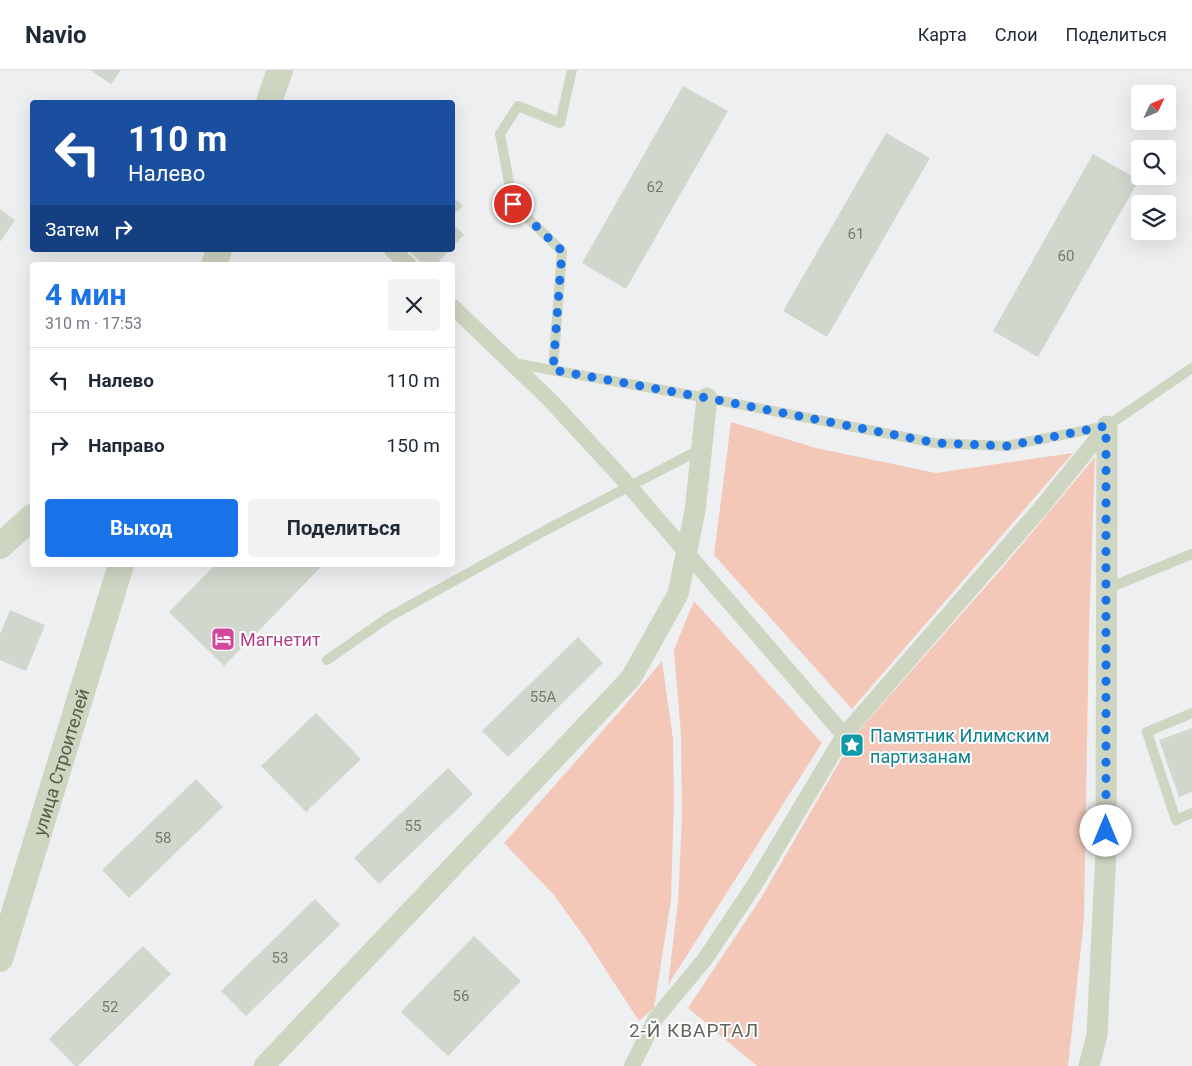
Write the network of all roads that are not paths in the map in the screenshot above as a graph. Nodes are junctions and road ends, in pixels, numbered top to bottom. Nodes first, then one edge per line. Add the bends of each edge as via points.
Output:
1 (280, 70) edge
2 (572, 70) edge
3 (270, 100) edge
4 (394, 252) edge
5 (406, 262) edge
6 (455, 309) edge
7 (511, 363) junction
8 (1192, 368) edge
9 (553, 370) junction
10 (707, 398) junction
11 (1106, 426) junction
12 (702, 448) junction
13 (629, 486) junction
14 (30, 519) edge
15 (0, 546) edge
16 (686, 554) junction
17 (1192, 554) edge
18 (120, 567) edge
19 (1106, 589) junction
20 (327, 660) dead end
21 (1192, 713) edge
22 (844, 735) junction
23 (1192, 813) edge
24 (0, 959) edge
25 (264, 1066) edge
26 (632, 1066) edge
27 (1089, 1066) edge

1 - 3 street
2 - 9 lane via 560,123 518,106 500,134 513,204 562,251
4 - 5 street
6 - 7 street
7 - 9 lane
7 - 13 street via 550,400
8 - 11 lane
9 - 10 lane
10 - 11 lane via 936,443 1007,446
10 - 12 street
11 - 19 street
11 - 22 street via 1041,508
12 - 13 lane
12 - 16 street
13 - 16 street
13 - 20 lane via 389,617
14 - 15 street
16 - 22 street
16 - 25 street via 678,594 631,678
17 - 19 lane
18 - 24 street, улица Строителей
19 - 27 street via 1106,850 1097,1035
21 - 23 lane via 1147,732 1176,820
22 - 26 street via 755,884 705,959 656,1018

